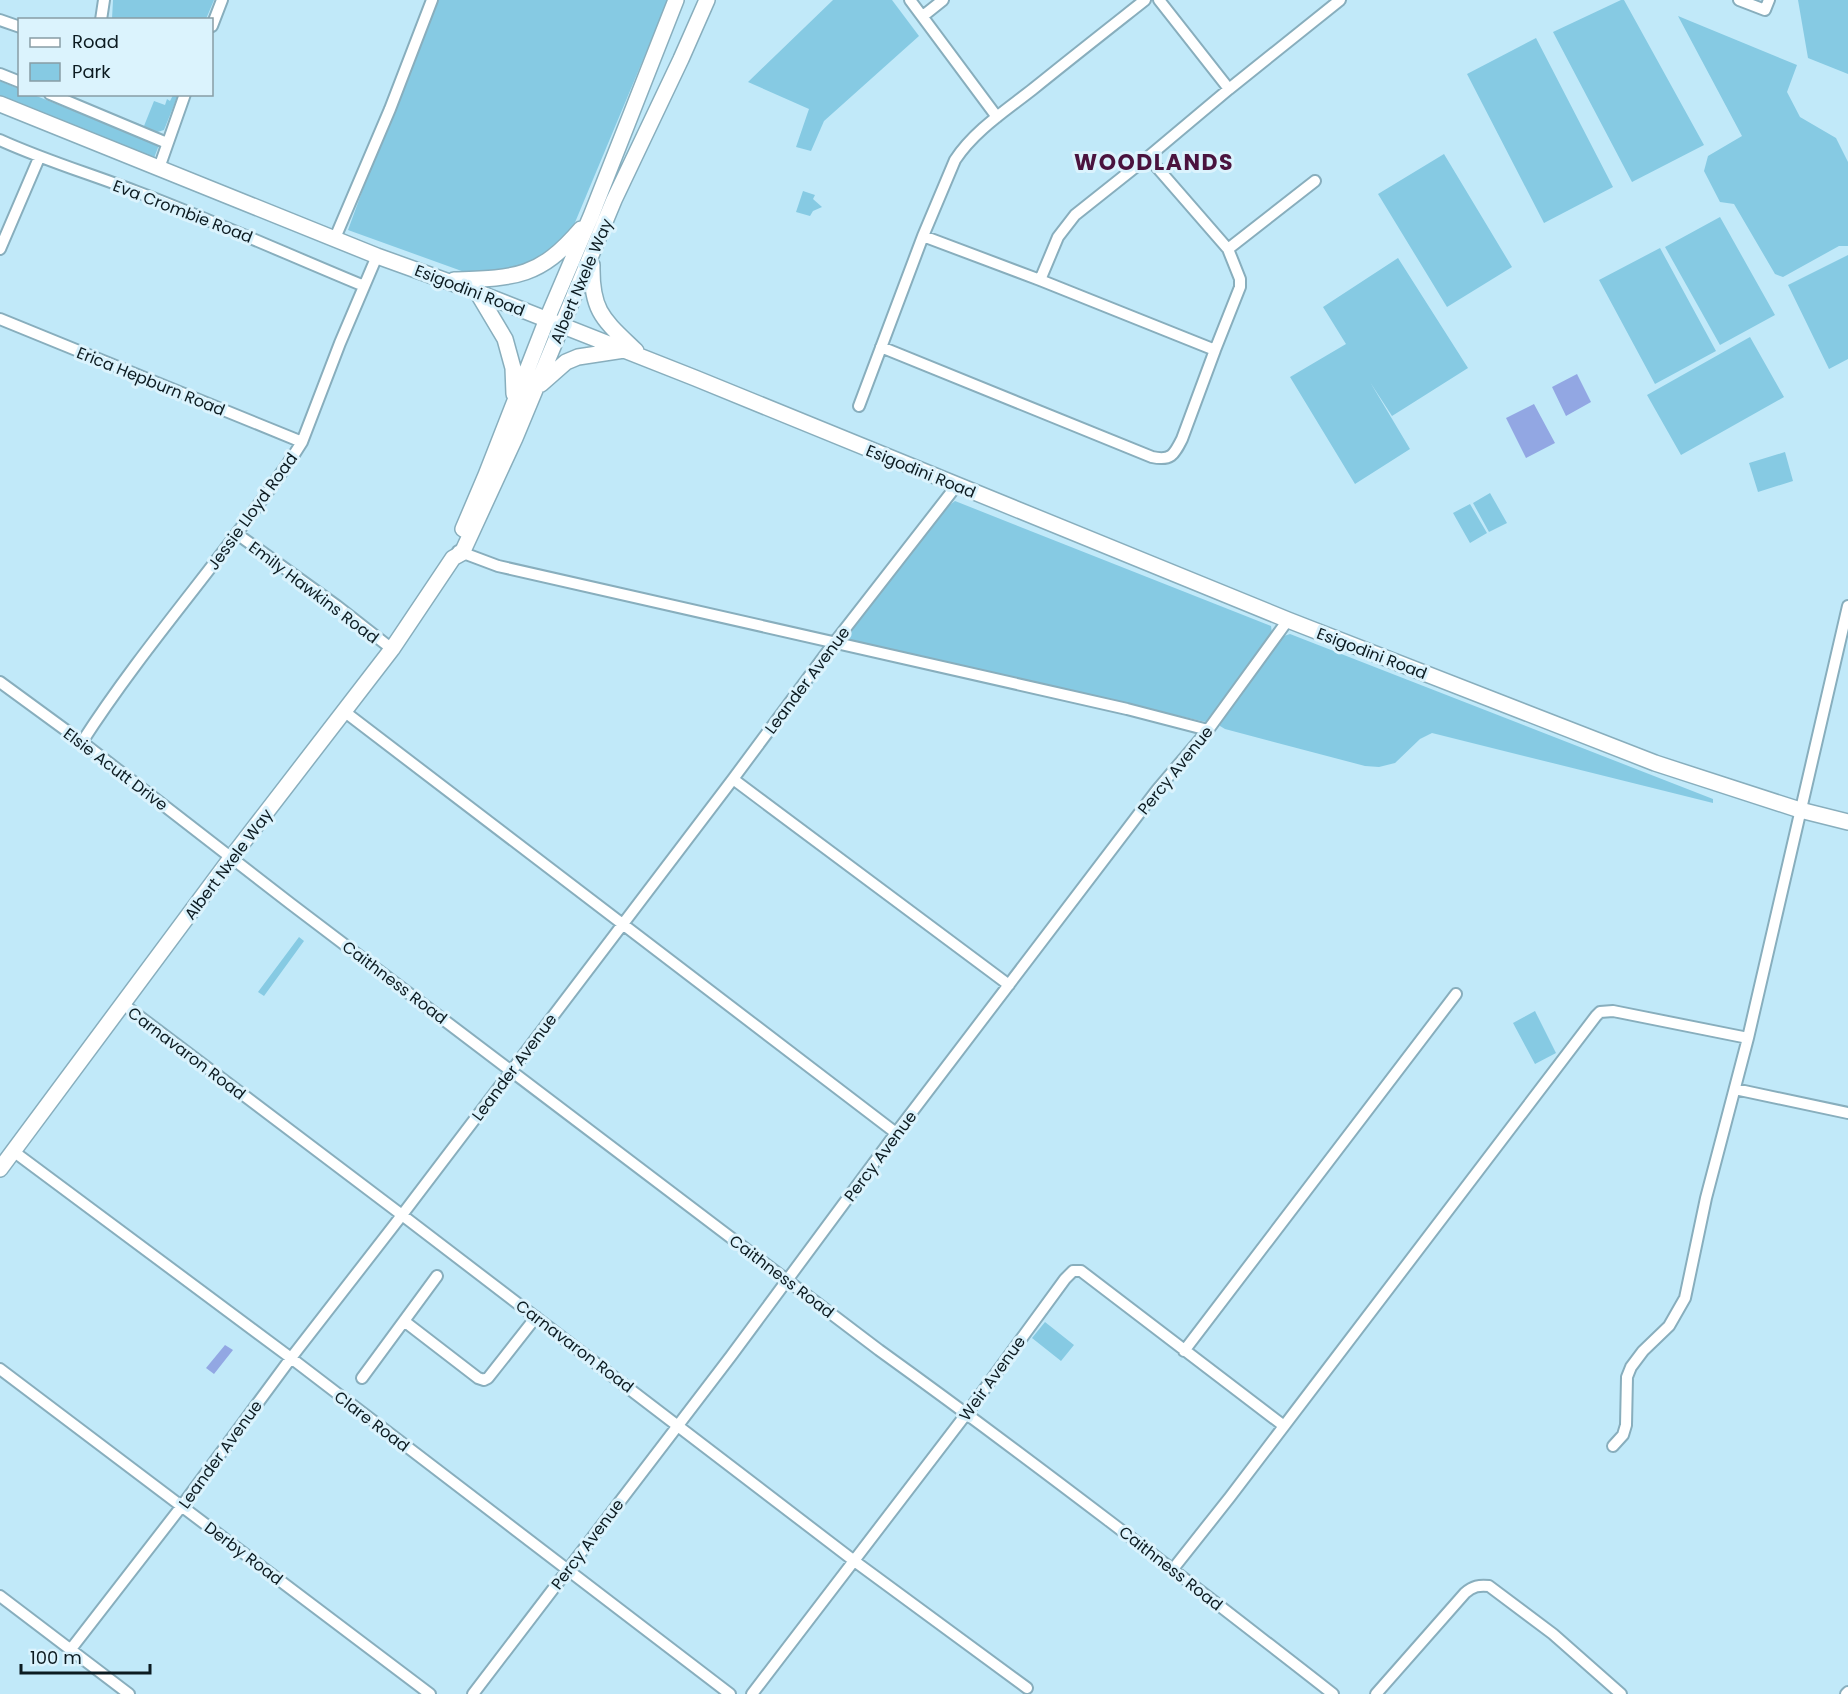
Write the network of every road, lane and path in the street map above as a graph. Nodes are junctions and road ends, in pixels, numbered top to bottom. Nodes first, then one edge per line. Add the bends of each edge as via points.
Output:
1 (104, 0) edge
2 (222, 0) edge
3 (432, 0) edge
4 (676, 0) edge
5 (707, 0) edge
6 (910, 0) edge
7 (943, 0) edge
8 (1145, 0) edge
9 (1159, 0) edge
10 (1340, 0) edge
11 (1739, 0) edge
12 (1769, 0) edge
13 (923, 16) junction
14 (102, 18) edge
15 (0, 20) edge
16 (213, 23) edge
17 (18, 26) edge
18 (0, 74) edge
19 (18, 81) edge
20 (1229, 89) junction
21 (184, 96) edge
22 (68, 98) edge
23 (0, 104) edge
24 (997, 117) junction
25 (0, 140) edge
26 (167, 143) junction
27 (39, 158) junction
28 (1148, 158) junction
29 (159, 168) junction
30 (1315, 181) dead end
31 (591, 216) junction
32 (923, 236) junction
33 (335, 238) junction
34 (0, 249) edge
35 (1228, 249) junction
36 (377, 256) junction
37 (592, 256) junction
38 (445, 280) junction
39 (1040, 280) junction
40 (364, 286) junction
41 (477, 292) junction
42 (0, 319) edge
43 (547, 319) junction
44 (563, 326) junction
45 (881, 347) junction
46 (624, 350) junction
47 (1215, 351) junction
48 (642, 357) junction
49 (533, 391) junction
50 (514, 403) junction
51 (859, 406) dead end
52 (302, 442) junction
53 (957, 485) junction
54 (237, 534) junction
55 (457, 554) junction
56 (1848, 606) edge
57 (1288, 620) junction
58 (834, 643) junction
59 (392, 649) junction
60 (0, 682) edge
61 (345, 712) junction
62 (1208, 730) junction
63 (82, 742) junction
64 (733, 779) junction
65 (1800, 810) junction
66 (1848, 822) edge
67 (231, 858) junction
68 (622, 923) junction
69 (1009, 985) junction
70 (1456, 994) dead end
71 (123, 1004) junction
72 (1748, 1038) junction
73 (511, 1070) junction
74 (1735, 1089) junction
75 (1848, 1113) edge
76 (896, 1133) junction
77 (13, 1151) junction
78 (0, 1168) edge
79 (402, 1215) junction
80 (437, 1276) dead end
81 (788, 1280) junction
82 (536, 1317) junction
83 (404, 1321) junction
84 (1184, 1351) junction
85 (291, 1358) junction
86 (0, 1369) edge
87 (362, 1378) dead end
88 (967, 1413) junction
89 (678, 1426) junction
90 (1284, 1426) junction
91 (1613, 1446) dead end
92 (181, 1507) junction
93 (853, 1560) junction
94 (568, 1569) junction
95 (1173, 1569) junction
96 (0, 1596) edge
97 (71, 1649) junction
98 (1027, 1688) dead end
99 (129, 1694) edge
100 (430, 1694) edge
101 (473, 1694) edge
102 (730, 1694) edge
103 (752, 1694) edge
104 (1333, 1694) edge
105 (1376, 1694) edge
106 (1621, 1694) edge

1 - 14 street
2 - 16 street
3 - 33 street
4 - 31 main road, Albert Nxele Way
5 - 37 main road, Albert Nxele Way
6 - 13 street
7 - 13 street
8 - 24 street
9 - 20 street
10 - 20 street
11 - 12 street via 1765,10
13 - 24 street
15 - 17 street
18 - 19 street
20 - 28 street
21 - 26 street
22 - 26 street
23 - 29 main road, Esigodini Road
24 - 32 street via 972,138 955,160
25 - 27 street, Eva Crombie Road
26 - 29 street
27 - 34 street
27 - 40 street, Eva Crombie Road via 150,197
28 - 35 street
28 - 39 street via 1065,226
29 - 33 main road, Esigodini Road
30 - 35 street
31 - 38 main road via 565,247 532,269 504,278
31 - 43 main road, Albert Nxele Way
32 - 39 street
32 - 45 street
33 - 36 main road, Esigodini Road
35 - 47 street via 1240,288
36 - 38 main road, Esigodini Road
36 - 40 street, Jessie Lloyd Road
37 - 44 main road, Albert Nxele Way
37 - 48 main road via 592,285 600,312
38 - 41 main road, Esigodini Road
39 - 47 street
40 - 52 street, Jessie Lloyd Road
41 - 43 main road, Esigodini Road
41 - 50 main road via 506,339 513,368
42 - 52 street, Erica Hepburn Road
43 - 44 main road, Esigodini Road
43 - 50 main road, Albert Nxele Way
44 - 46 main road, Esigodini Road
44 - 49 main road, Albert Nxele Way
45 - 47 street via 1162,459 1176,451
45 - 51 street
46 - 48 main road, Esigodini Road
46 - 49 main road via 566,362
48 - 53 main road, Esigodini Road
49 - 55 main road, Albert Nxele Way via 515,438
50 - 55 main road, Albert Nxele Way
52 - 54 street, Jessie Lloyd Road
53 - 57 main road, Esigodini Road
53 - 58 street, Leander Avenue
54 - 59 street, Emily Hawkins Road
54 - 63 street, Jessie Lloyd Road
55 - 58 street via 498,567
55 - 59 main road, Albert Nxele Way
56 - 65 street
57 - 62 street, Percy Avenue
57 - 65 main road, Esigodini Road via 1655,763
58 - 62 street
58 - 64 street, Leander Avenue
59 - 61 main road, Albert Nxele Way
60 - 63 street, Elsie Acutt Drive
61 - 67 main road, Albert Nxele Way
61 - 68 street
62 - 69 street, Percy Avenue via 1156,790
63 - 67 street, Elsie Acutt Drive
64 - 68 street, Leander Avenue
64 - 69 street
65 - 66 main road, Esigodini Road
65 - 72 street
67 - 71 main road, Albert Nxele Way
67 - 73 street, Caithness Road
68 - 73 street, Leander Avenue
68 - 76 street
69 - 76 street, Percy Avenue
70 - 84 street
71 - 77 main road, Albert Nxele Way
71 - 79 street, Carnavaron Road
72 - 74 street
72 - 90 street via 1613,1011 1600,1012
73 - 79 street, Leander Avenue
73 - 81 street, Caithness Road
74 - 75 street
74 - 91 street via 1685,1298 1669,1326 1631,1367 1627,1377 1626,1425
76 - 81 street, Percy Avenue
77 - 78 main road, Albert Nxele Way
77 - 85 street, Clare Road
79 - 82 street, Carnavaron Road
79 - 85 street, Leander Avenue
80 - 83 street
81 - 88 street, Caithness Road
81 - 89 street, Percy Avenue
82 - 83 street via 484,1380
82 - 89 street, Carnavaron Road
83 - 87 street
84 - 88 street, Weir Avenue via 1081,1271 1073,1271
84 - 90 street, Weir Avenue
85 - 92 street, Leander Avenue
85 - 94 street, Clare Road
86 - 92 street, Derby Road
88 - 93 street, Weir Avenue
88 - 95 street, Caithness Road
89 - 93 street, Carnavaron Road
89 - 94 street, Percy Avenue
90 - 95 street
92 - 97 street, Leander Avenue
92 - 100 street, Derby Road
93 - 98 street, Carnavaron Road
93 - 103 street, Weir Avenue
94 - 101 street, Percy Avenue
94 - 102 street, Clare Road
95 - 104 street, Caithness Road
96 - 97 street
97 - 99 street
105 - 106 street via 1465,1593 1480,1585 1489,1586 1552,1634

